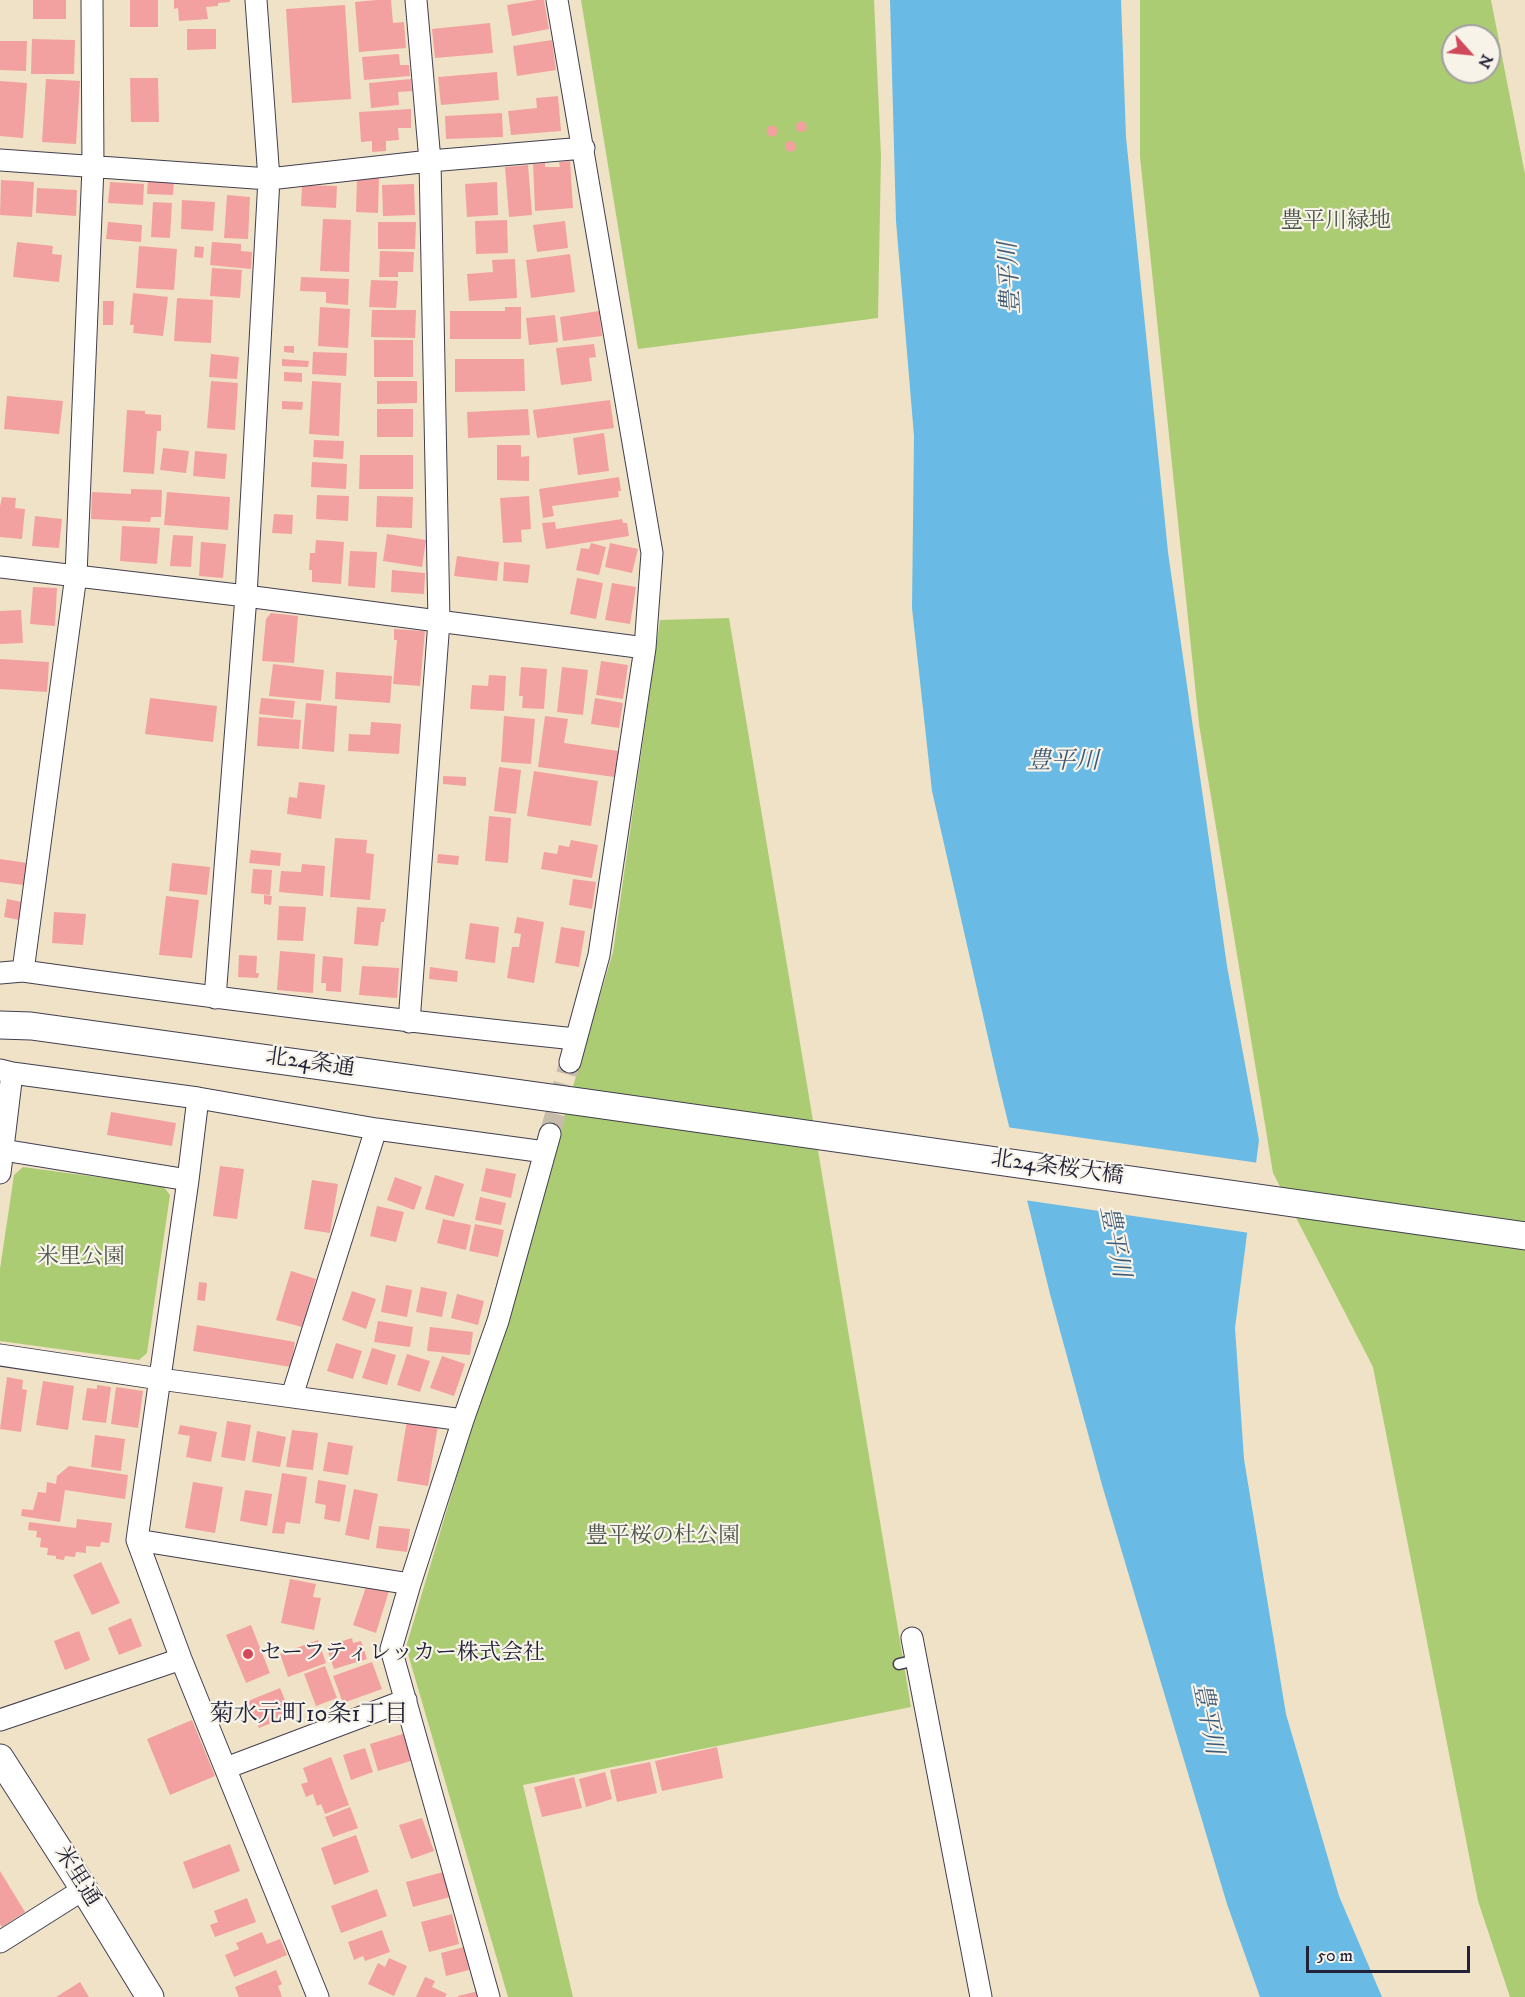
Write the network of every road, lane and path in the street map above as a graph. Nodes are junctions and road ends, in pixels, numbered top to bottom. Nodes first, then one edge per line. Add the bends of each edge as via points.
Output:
1 (92, 0) edge
2 (256, 0) edge
3 (416, 0) edge
4 (557, 0) edge
5 (584, 148) junction
6 (0, 160) edge
7 (430, 161) junction
8 (93, 167) junction
9 (269, 179) junction
10 (0, 567) edge
11 (76, 575) junction
12 (246, 596) junction
13 (439, 621) junction
14 (645, 648) junction
15 (23, 971) junction
16 (0, 973) edge
17 (214, 998) junction
18 (0, 1016) edge
19 (409, 1022) junction
20 (0, 1025) edge
21 (32, 1026) junction
22 (576, 1038) junction
23 (570, 1062) tunnel mouth
24 (6, 1072) edge
25 (198, 1098) junction
26 (588, 1103) joint
27 (376, 1129) junction
28 (3, 1150) junction
29 (0, 1173) edge
30 (188, 1180) junction
31 (1525, 1236) edge
32 (0, 1355) edge
33 (160, 1379) junction
34 (292, 1396) junction
35 (463, 1420) junction
36 (137, 1540) junction
37 (410, 1584) junction
38 (912, 1638) dead end
39 (181, 1659) junction
40 (406, 1700) junction
41 (0, 1720) edge
42 (0, 1758) edge
43 (226, 1768) junction
44 (84, 1889) junction
45 (0, 1942) edge
46 (150, 1997) edge
47 (318, 1997) edge
48 (489, 1997) edge
49 (981, 1997) edge

1 - 8 street
2 - 9 street
3 - 7 street
4 - 5 street
5 - 7 street
5 - 14 street via 652,553
6 - 8 street
7 - 9 street
7 - 13 street
8 - 9 street
8 - 11 street
9 - 12 street
10 - 11 street
11 - 12 street
11 - 15 street
12 - 13 street
12 - 17 street
13 - 14 street
13 - 19 street
14 - 22 street via 599,955
15 - 16 street
15 - 17 street
17 - 19 street
18 - 21 street
19 - 22 street
20 - 21 street
21 - 26 street, 北24条通
22 - 23 street
24 - 25 street
24 - 28 street
25 - 27 street
25 - 30 street
26 - 31 street, 北24条桜大橋
27 - 34 street
27 - 35 street via 548,1143 498,1321
28 - 29 street
28 - 30 street
30 - 33 street
32 - 33 street
33 - 34 street
33 - 36 street
34 - 35 street
35 - 37 street
36 - 37 street
36 - 39 street
37 - 40 street via 392,1649
38 - 49 street via 908,1662
39 - 41 street
39 - 43 street
40 - 43 street
40 - 48 street
42 - 44 street, 米里通
43 - 47 street
44 - 45 street
44 - 46 street, 米里通

